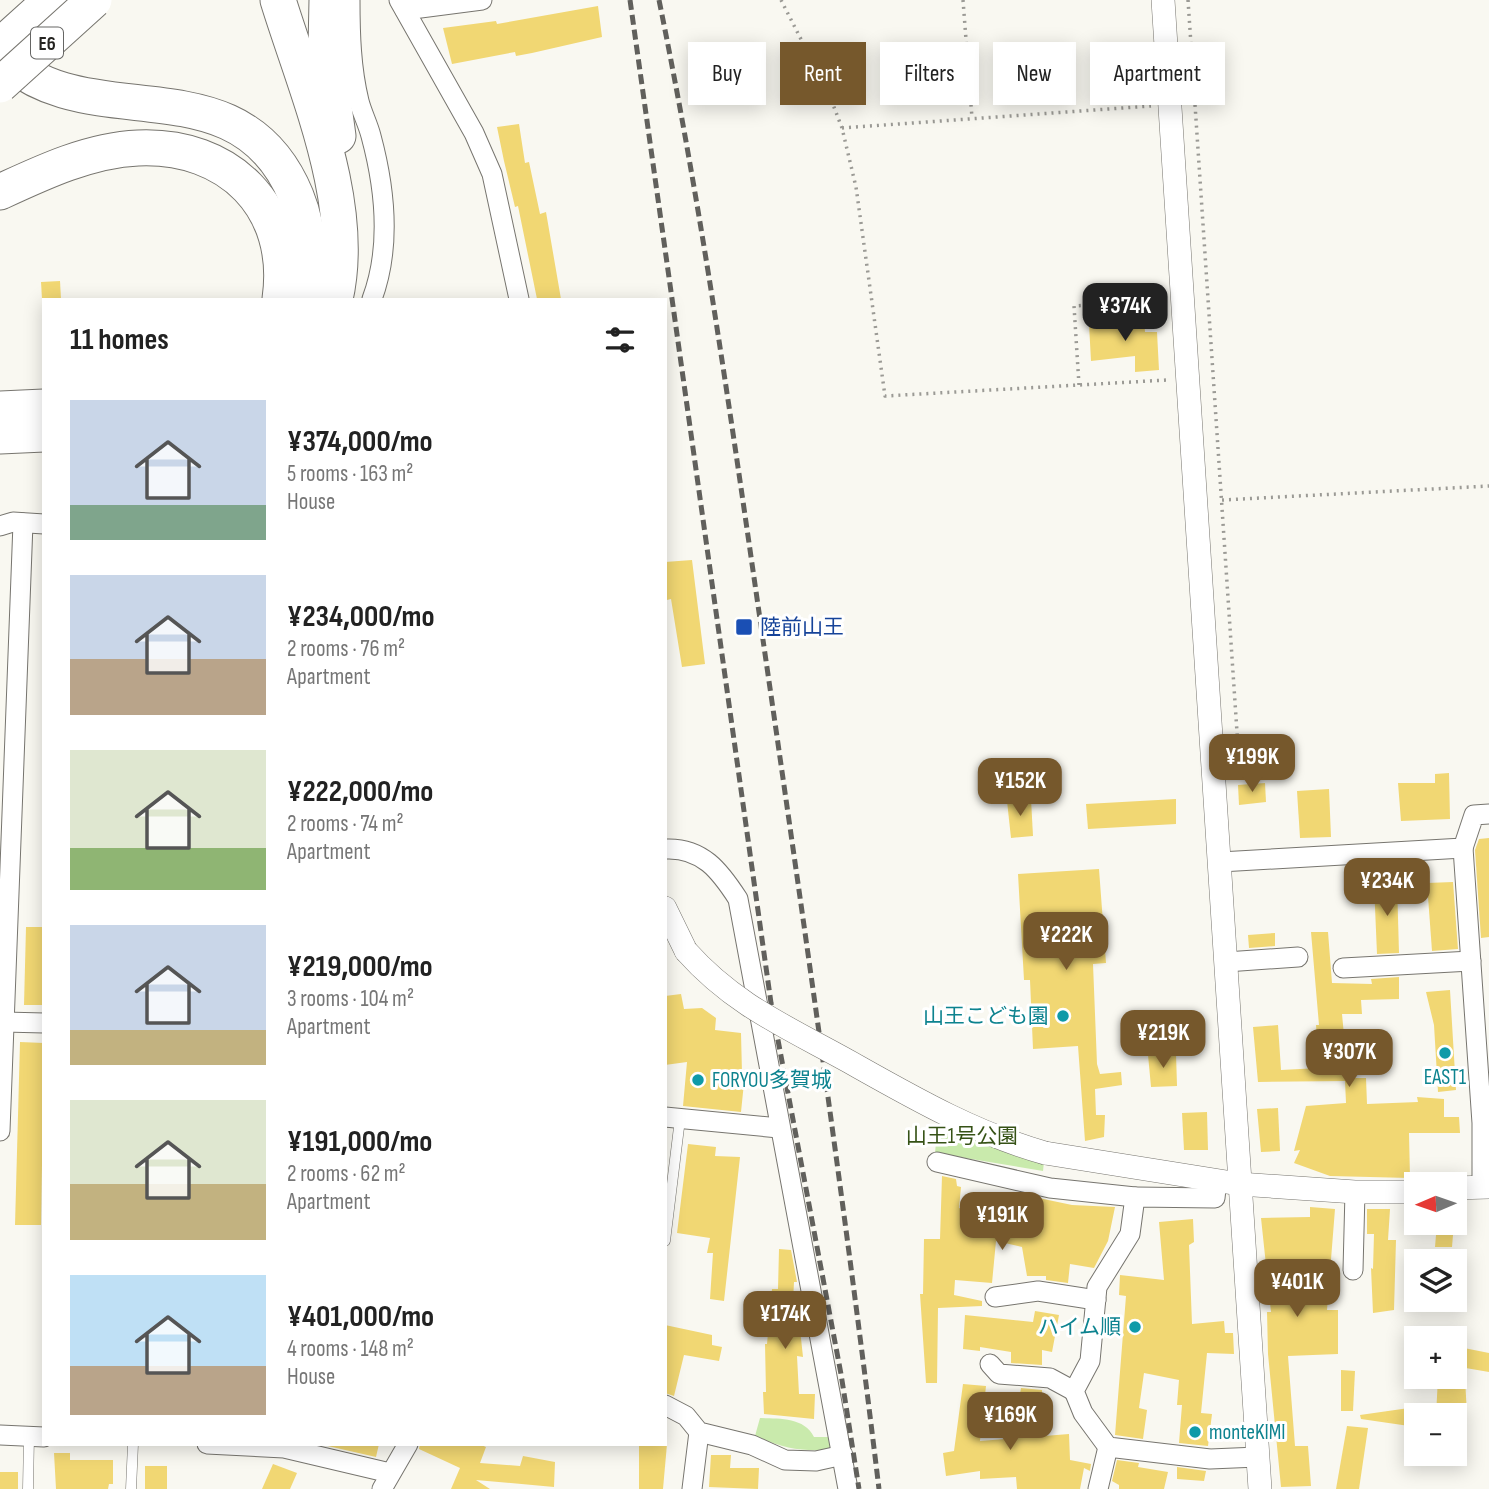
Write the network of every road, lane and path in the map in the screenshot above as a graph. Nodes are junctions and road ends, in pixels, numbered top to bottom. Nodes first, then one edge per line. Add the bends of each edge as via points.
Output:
1 (51, 0) edge
2 (94, 0) edge
3 (278, 0) edge
4 (327, 0) edge
5 (350, 0) edge
6 (482, 0) edge
7 (780, 0) edge
8 (963, 0) edge
9 (1163, 0) edge
10 (1188, 0) edge
11 (402, 5) edge
12 (1161, 42) edge
13 (0, 46) edge
14 (0, 53) edge
15 (0, 85) edge
16 (1159, 105) junction
17 (972, 118) junction
18 (1150, 120) dead end
19 (842, 128) junction
20 (0, 192) edge
21 (1160, 286) dead end
22 (280, 298) edge
23 (300, 298) edge
24 (335, 298) edge
25 (341, 298) edge
26 (372, 298) edge
27 (519, 298) edge
28 (1079, 385) junction
29 (1168, 393) dead end
30 (42, 407) edge
31 (0, 409) edge
32 (42, 434) edge
33 (0, 436) edge
34 (1489, 486) edge
35 (1222, 500) junction
36 (1195, 501) junction
37 (23, 523) junction
38 (42, 524) edge
39 (0, 526) edge
40 (1213, 764) junction
41 (1489, 814) edge
42 (1463, 848) junction
43 (667, 849) edge
44 (1220, 862) junction
45 (667, 912) edge
46 (1298, 957) dead end
47 (1471, 961) junction
48 (1226, 962) junction
49 (1343, 968) dead end
50 (4, 1022) junction
51 (42, 1023) edge
52 (672, 1118) edge
53 (779, 1128) junction
54 (0, 1131) edge
55 (937, 1162) dead end
56 (1217, 1180) junction
57 (1240, 1184) junction
58 (1486, 1187) edge
59 (1467, 1188) edge
60 (1355, 1192) junction
61 (1404, 1192) edge
62 (1135, 1197) junction
63 (667, 1206) edge
64 (1353, 1270) dead end
65 (995, 1297) dead end
66 (1096, 1300) junction
67 (990, 1364) dead end
68 (1074, 1391) junction
69 (667, 1406) edge
70 (699, 1432) junction
71 (0, 1435) edge
72 (37, 1436) edge
73 (133, 1446) edge
74 (245, 1446) edge
75 (407, 1446) edge
76 (1108, 1447) junction
77 (843, 1455) junction
78 (1258, 1457) junction
79 (386, 1481) edge
80 (28, 1489) edge
81 (131, 1489) edge
82 (692, 1489) edge
83 (848, 1489) edge
84 (1098, 1489) edge
85 (1260, 1489) edge

1 - 13 highway, E6
2 - 15 highway, E6, bridge
3 - 24 highway via 337,204 341,252
4 - 25 highway via 326,48 350,239
5 - 26 street via 351,47 359,102 380,181 385,241
6 - 11 street
7 - 19 path
8 - 17 path
9 - 12 street
10 - 35 path
11 - 27 street via 492,174
14 - 23 highway via 32,79 56,89 213,115 261,145 279,165 301,209 308,260
16 - 17 path
16 - 18 path
16 - 36 street
17 - 19 path
19 - 28 path via 856,187 885,396
20 - 22 highway via 86,157 136,148 184,152 224,168 257,197 276,231 281,251
21 - 28 path via 1161,300 1074,306
28 - 29 path via 1167,379
30 - 31 highway
32 - 33 highway
34 - 35 path
35 - 36 path
35 - 40 path via 1239,762
36 - 40 street
37 - 38 street
37 - 39 street
37 - 50 street
40 - 44 street
41 - 42 street via 1474,815
42 - 44 street
42 - 47 street
43 - 53 street via 691,851 719,869 738,900
44 - 48 street
45 - 56 street, bridge via 687,951 716,983 749,1007 965,1125 1045,1153
46 - 48 street
47 - 49 street
47 - 58 street
48 - 57 street
50 - 51 street
50 - 54 street
52 - 53 street
52 - 63 lane
53 - 77 street
55 - 62 street via 1050,1188
56 - 57 street
56 - 62 street via 1214,1198
57 - 60 street
57 - 78 street
58 - 59 street
60 - 61 street
60 - 64 street
62 - 66 street via 1130,1234 1097,1287
65 - 66 street via 1038,1291
66 - 68 street via 1090,1361
67 - 68 street via 999,1374 1050,1378
68 - 76 street via 1083,1413
69 - 70 street via 686,1416
70 - 77 street via 752,1445 785,1460 816,1461
70 - 82 street
71 - 72 street
72 - 80 lane
73 - 81 lane
74 - 79 street via 284,1448
75 - 79 street
76 - 78 street via 1210,1459
76 - 84 street
77 - 83 street
78 - 85 street

